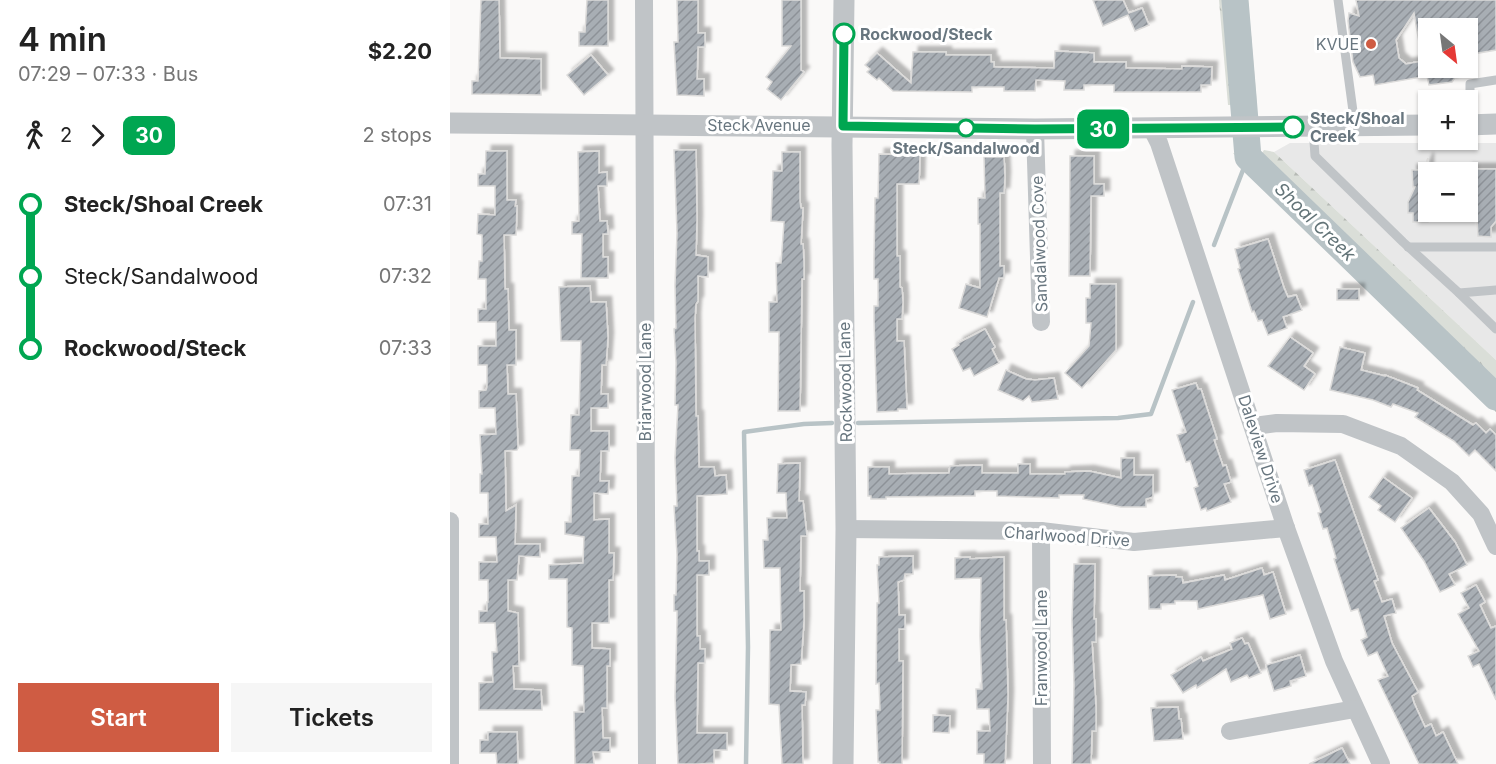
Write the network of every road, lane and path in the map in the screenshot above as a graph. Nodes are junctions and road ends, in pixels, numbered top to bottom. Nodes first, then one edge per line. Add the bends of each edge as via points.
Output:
1 (644, 0) edge
2 (844, 0) edge
3 (1338, 0) edge
4 (1496, 80) edge
5 (1470, 90) edge
6 (450, 123) edge
7 (1478, 124) edge
8 (1496, 124) edge
9 (643, 125) junction
10 (1418, 125) edge
11 (843, 126) junction
12 (1313, 127) junction
13 (1355, 127) junction
14 (1035, 129) junction
15 (1152, 129) junction
16 (1408, 247) junction
17 (1496, 247) edge
18 (1496, 291) edge
19 (1459, 293) junction
20 (1041, 322) dead end
21 (1496, 329) edge
22 (1254, 426) junction
23 (450, 521) edge
24 (1286, 528) junction
25 (846, 529) junction
26 (1041, 531) junction
27 (1496, 546) edge
28 (1355, 709) junction
29 (1230, 731) dead end
30 (450, 764) edge
31 (647, 764) edge
32 (843, 764) edge
33 (1042, 764) edge
34 (1382, 764) edge

1 - 9 street, Briarwood Lane
2 - 11 street, Rockwood Lane
3 - 13 lane
4 - 5 lane via 1470,84
6 - 9 street, Steck Avenue
7 - 8 street
9 - 11 street, Steck Avenue
9 - 31 street, Briarwood Lane
10 - 13 street, Steck Avenue
11 - 14 street, Steck Avenue
11 - 25 street, Rockwood Lane
12 - 13 street, Steck Avenue
12 - 15 street, Steck Avenue
12 - 16 lane via 1315,156
14 - 15 street, Steck Avenue
14 - 20 street, Sandalwood Cove
15 - 22 street, Daleview Drive
16 - 17 lane
16 - 19 lane
18 - 19 lane
19 - 21 lane
22 - 24 street, Daleview Drive
22 - 27 street via 1343,424 1401,446 1452,482 1481,514
23 - 30 street
24 - 26 street, Charlwood Drive via 1134,542
24 - 28 street, Daleview Drive
25 - 26 street, Charlwood Drive
25 - 32 street, Rockwood Lane
26 - 33 street, Franwood Lane
28 - 29 street
28 - 34 street, Daleview Drive

